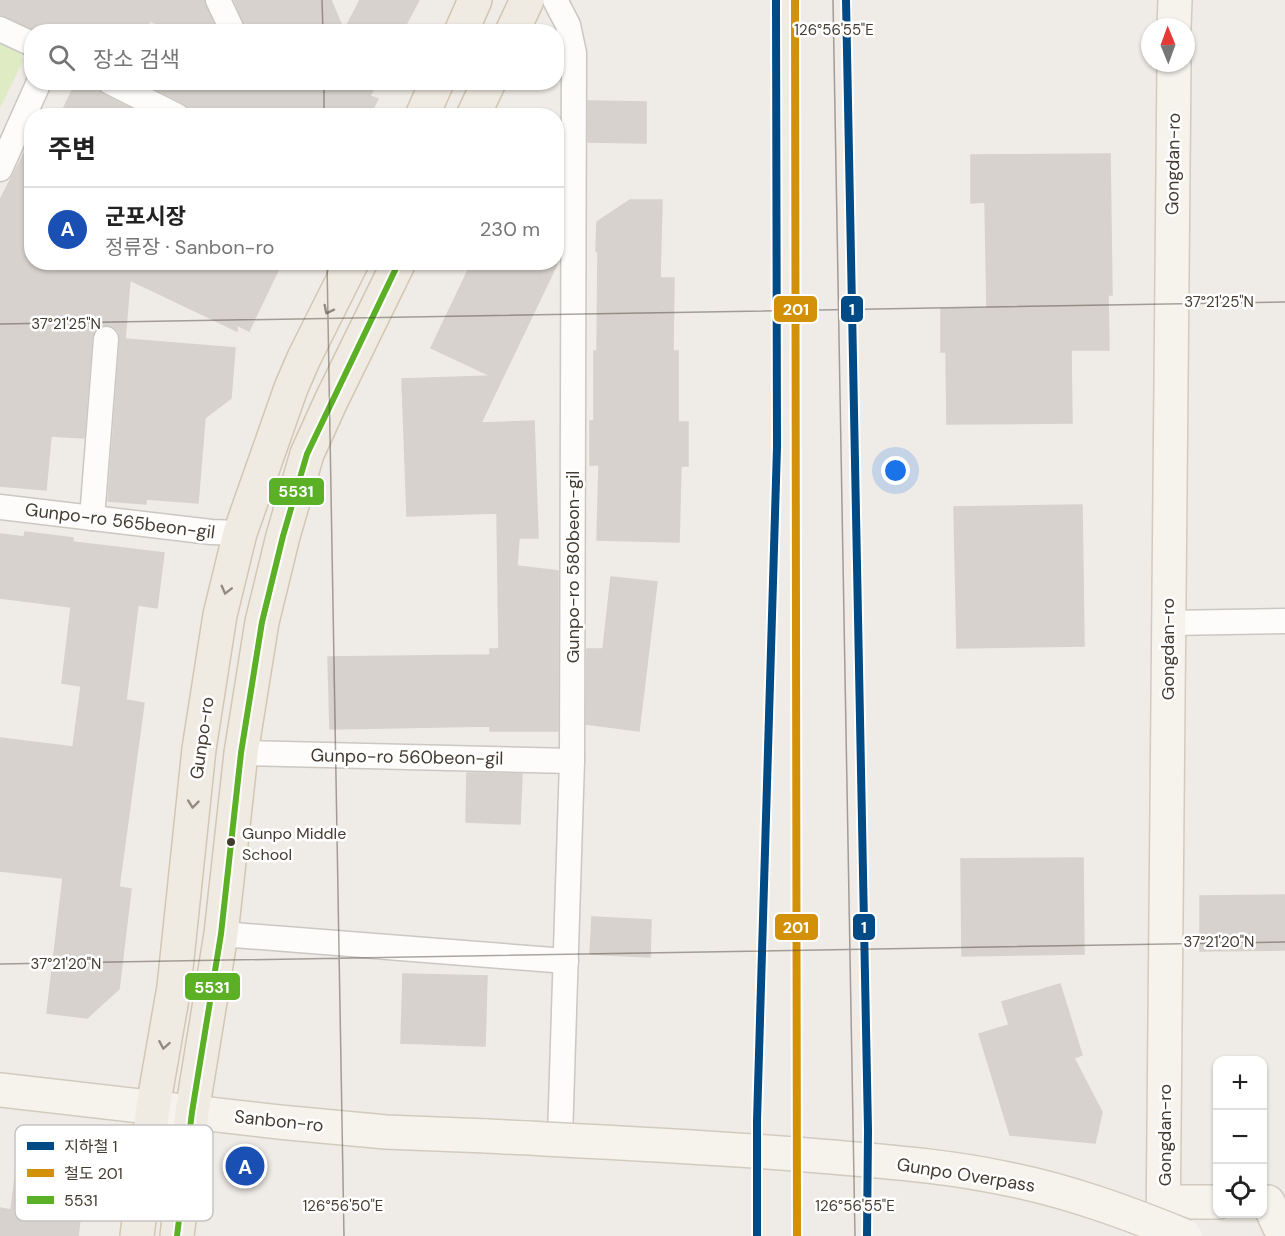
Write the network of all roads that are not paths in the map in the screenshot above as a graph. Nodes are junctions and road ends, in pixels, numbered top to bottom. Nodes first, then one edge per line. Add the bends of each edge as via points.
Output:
1 (218, 0) edge
2 (475, 0) edge
3 (527, 0) edge
4 (555, 0) edge
5 (1175, 0) edge
6 (1174, 18) edge
7 (229, 24) edge
8 (464, 24) edge
9 (516, 24) edge
10 (0, 29) edge
11 (24, 40) edge
12 (1174, 72) edge
13 (35, 90) edge
14 (126, 90) edge
15 (433, 90) edge
16 (485, 90) edge
17 (27, 108) edge
18 (161, 108) edge
19 (426, 108) edge
20 (477, 108) edge
21 (24, 116) edge
22 (0, 170) edge
23 (348, 270) edge
24 (395, 270) edge
25 (106, 339) dead end
26 (304, 358) junction
27 (307, 454) junction
28 (0, 507) edge
29 (92, 518) junction
30 (240, 533) junction
31 (1285, 621) edge
32 (1168, 623) junction
33 (241, 753) junction
34 (572, 760) junction
35 (221, 934) junction
36 (566, 961) junction
37 (0, 1090) edge
38 (153, 1107) junction
39 (192, 1112) junction
40 (151, 1125) edge
41 (190, 1125) edge
42 (487, 1136) joint
43 (560, 1137) dead end
44 (1164, 1202) junction
45 (1213, 1202) edge
46 (1272, 1202) edge
47 (139, 1221) edge
48 (179, 1221) edge
49 (1285, 1233) edge
50 (137, 1236) edge
51 (177, 1236) edge
52 (1163, 1236) edge
53 (1185, 1236) edge

1 - 7 street
2 - 8 main road
3 - 9 main road
4 - 34 street, Gunpo-ro 580beon-gil via 568,25 574,53
5 - 6 street
10 - 11 street
12 - 32 street, Gongdan-ro
13 - 17 street
14 - 18 street
15 - 19 main road
16 - 20 main road
21 - 22 street
23 -> 26 main road, Gunpo-ro
24 - 27 main road
25 - 29 street
26 - 27 main road via 302,387 281,453 293,461
26 - 30 main road, Gunpo-ro
27 - 33 main road via 262,622
28 - 29 street, Gunpo-ro 565beon-gil
29 - 30 street, Gunpo-ro 565beon-gil
30 -> 38 main road, Gunpo-ro via 220,615 199,749 174,987
31 - 32 street
32 - 44 street, Gongdan-ro
33 - 34 street, Gunpo-ro 560beon-gil
33 - 35 main road
34 - 36 street, Gunpo-ro 580beon-gil
35 - 36 street
35 - 39 main road
36 - 43 street, Gunpo-ro 580beon-gil
37 - 38 street, Sanbon-ro
38 - 39 street, Sanbon-ro
38 - 40 main road, Gunpo-ro
39 - 41 main road
39 - 42 street, Sanbon-ro via 386,1132
42 - 53 street, Gunpo Overpass, bridge via 733,1148 938,1167 1005,1178 1078,1197
44 - 45 street
44 - 52 street, Gongdan-ro
46 - 49 street
47 - 50 main road, Gunpo-ro
48 - 51 main road

